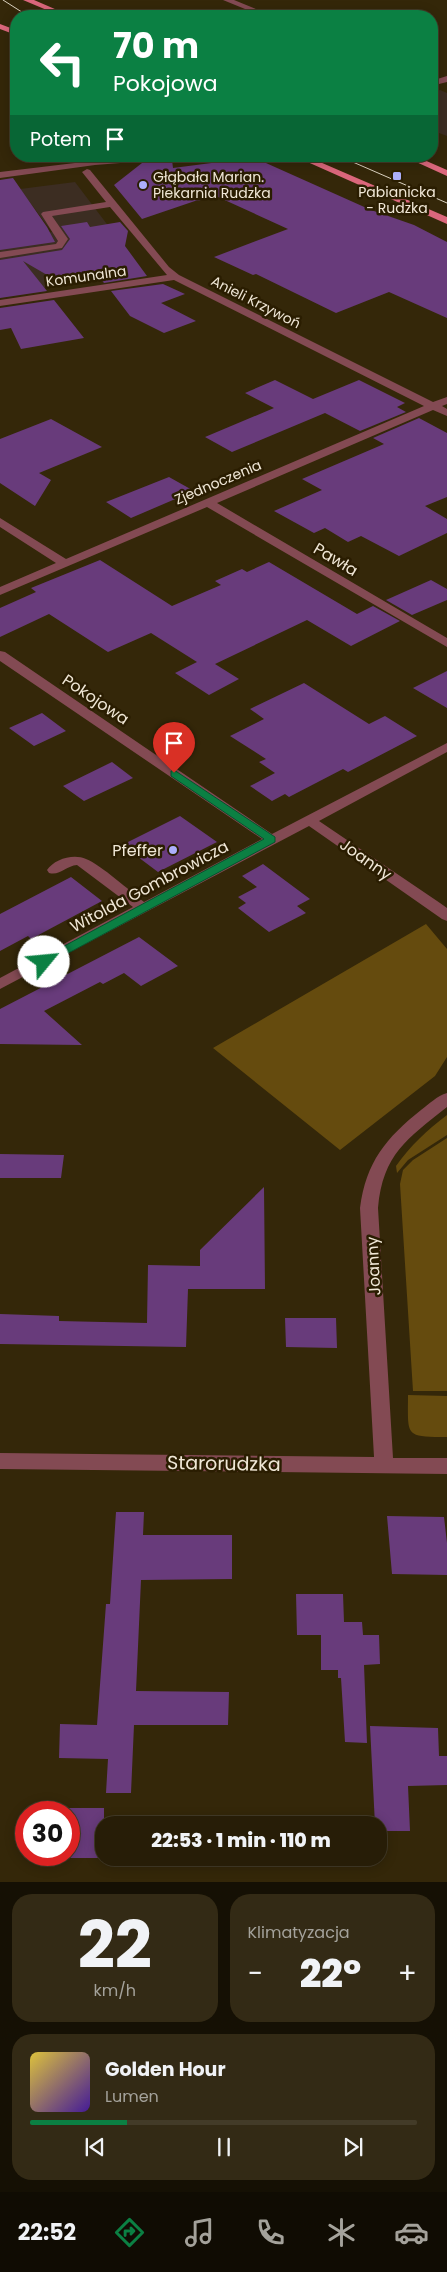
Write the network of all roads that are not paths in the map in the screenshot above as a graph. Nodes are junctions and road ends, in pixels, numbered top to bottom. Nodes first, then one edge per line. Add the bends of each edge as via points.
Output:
1 (27, 0) edge
2 (227, 0) edge
3 (52, 10) edge
4 (253, 10) edge
5 (95, 162) edge
6 (136, 162) edge
7 (312, 162) edge
8 (421, 162) edge
9 (87, 172) junction
10 (447, 173) edge
11 (0, 175) edge
12 (0, 184) edge
13 (112, 204) junction
14 (447, 221) edge
15 (0, 255) edge
16 (175, 277) junction
17 (1, 300) edge
18 (447, 400) edge
19 (433, 406) junction
20 (447, 413) edge
21 (209, 503) junction
22 (0, 522) edge
23 (66, 564) junction
24 (0, 591) edge
25 (447, 643) edge
26 (0, 655) edge
27 (447, 747) edge
28 (309, 820) junction
29 (272, 840) junction
30 (54, 870) dead end
31 (143, 908) junction
32 (447, 916) edge
33 (0, 984) edge
34 (447, 1099) edge
35 (0, 1461) edge
36 (384, 1465) junction
37 (447, 1466) edge

1 - 3 main road
2 - 4 street
5 - 11 street
6 - 9 street
7 - 14 main road
8 - 10 main road
9 - 12 street
9 - 13 street, Anieli Krzywoń
13 - 15 street via 46,214 62,239 59,246
13 - 16 street, Anieli Krzywoń
16 - 17 street, Komunalna
16 - 19 street, Anieli Krzywoń
18 - 19 street, Zjednoczenia
19 - 20 street, Anieli Krzywoń
19 - 21 street, Zjednoczenia
21 - 23 street, Zjednoczenia
21 - 25 street, Pawła
22 - 23 street
23 - 24 street, Zjednoczenia
26 - 29 street, Pokojowa
27 - 28 street, Witolda Gombrowicza
28 - 29 street, Witolda Gombrowicza
28 - 32 street, Joanny
29 - 31 street, Witolda Gombrowicza
30 - 31 street via 69,862 82,862
31 - 33 street, Witolda Gombrowicza
34 - 36 street, Joanny via 387,1151 372,1183 370,1208
35 - 36 street, Starorudzka
36 - 37 street, Starorudzka

